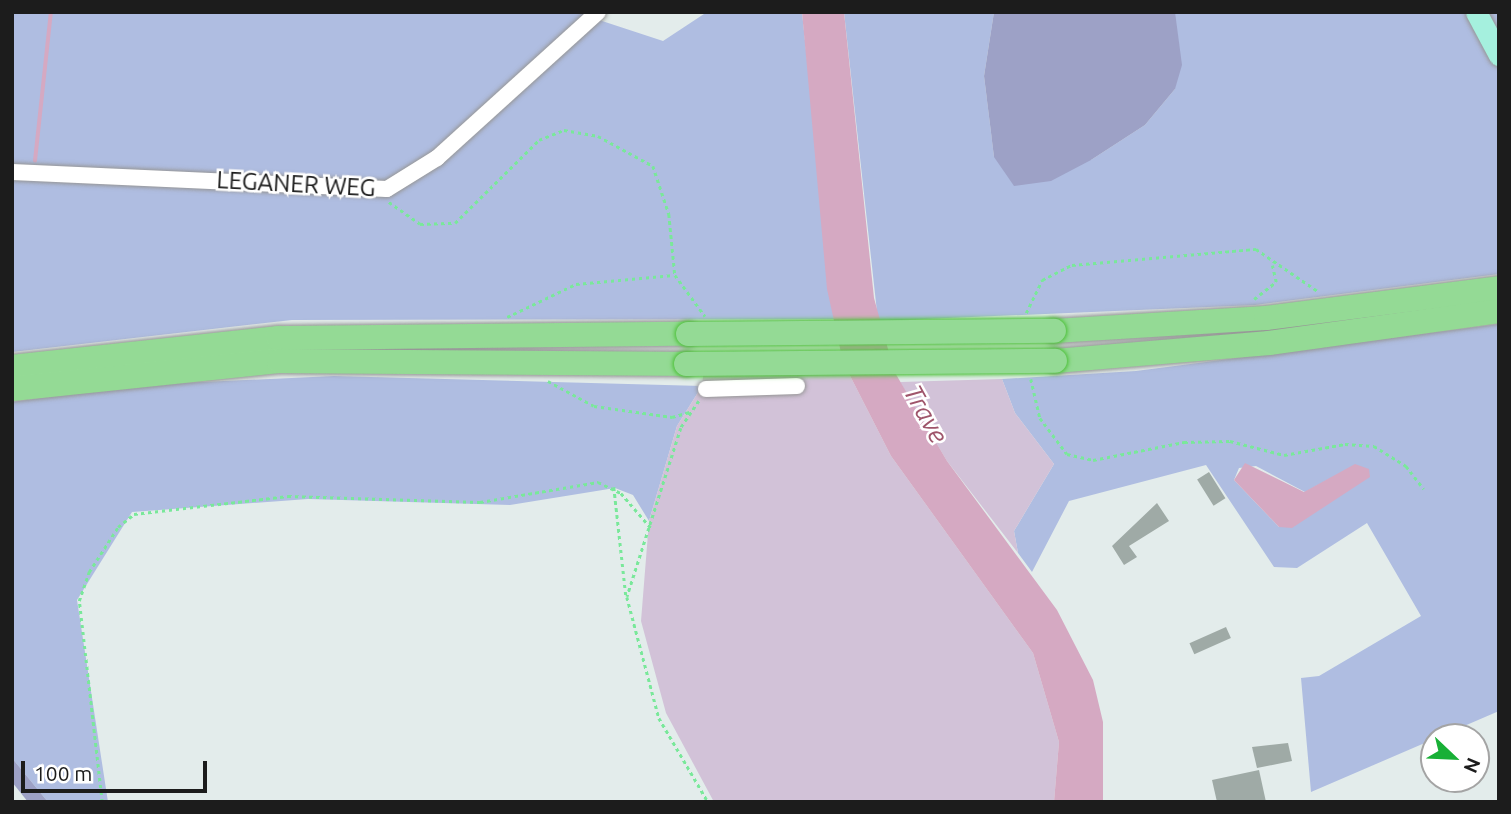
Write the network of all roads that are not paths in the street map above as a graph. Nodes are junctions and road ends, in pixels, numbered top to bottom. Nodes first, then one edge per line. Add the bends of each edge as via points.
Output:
1 (598, 12) edge
2 (1476, 12) edge
3 (1499, 55) edge
4 (12, 172) edge
5 (1499, 288) edge
6 (1499, 311) edge
7 (12, 367) edge
8 (797, 386) dead end
9 (12, 389) edge
10 (706, 389) road end

1 - 4 street, LEGANER WEG via 437,159 387,189
2 - 3 main road
5 - 7 highway, bridge via 1266,318 1054,331 278,338
6 - 9 highway, bridge via 1269,343 1055,361 279,361
8 - 10 street

